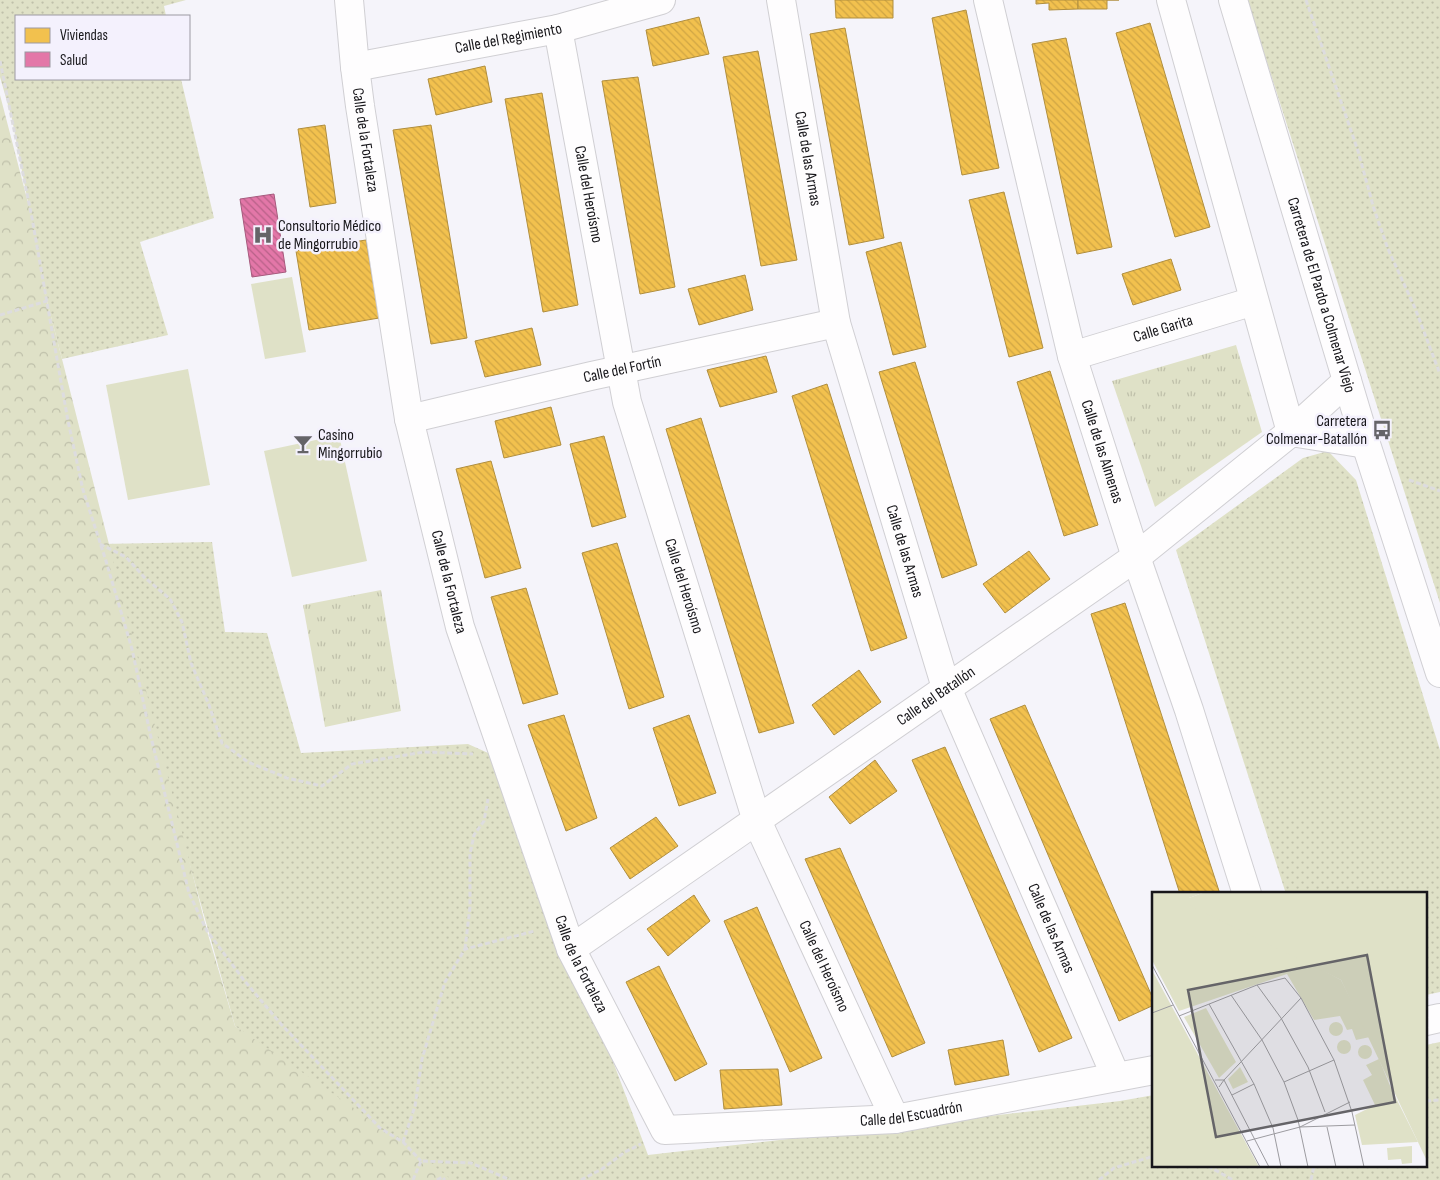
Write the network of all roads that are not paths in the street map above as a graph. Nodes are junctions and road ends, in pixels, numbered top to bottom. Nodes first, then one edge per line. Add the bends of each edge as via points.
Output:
1 (349, 0) edge
2 (661, 0) edge
3 (780, 0) edge
4 (988, 0) edge
5 (1171, 0) edge
6 (1233, 0) edge
7 (558, 29) junction
8 (355, 67) junction
9 (1254, 301) junction
10 (836, 324) junction
11 (1072, 356) junction
12 (620, 371) junction
13 (1347, 382) junction
14 (408, 419) junction
15 (1291, 432) junction
16 (1366, 444) junction
17 (1136, 557) junction
18 (1440, 673) edge
19 (948, 689) junction
20 (757, 821) junction
21 (1246, 892) edge
22 (571, 950) junction
23 (1152, 1070) edge
24 (1116, 1078) junction
25 (895, 1118) junction
26 (665, 1130) joint

1 - 8 street, Calle de la Fortaleza
2 - 7 street, Calle del Regimiento
3 - 10 street, Calle de las Armas
4 - 11 street, Calle de las Almenas
5 - 9 street
6 - 13 street, Carretera de El Pardo a Colmenar Viejo
7 - 8 street, Calle del Regimiento
7 - 12 street, Calle del Heroísmo
8 - 14 street, Calle de la Fortaleza
9 - 11 street, Calle Garita
9 - 15 street
10 - 12 street, Calle del Fortín
10 - 19 street, Calle de las Armas
11 - 17 street, Calle de las Almenas
12 - 14 street, Calle del Fortín
12 - 20 street, Calle del Heroísmo
13 - 15 street, Calle del Batallón
13 - 16 street, Carretera de El Pardo a Colmenar Viejo
14 - 22 street, Calle de la Fortaleza via 460,627
15 - 16 street
15 - 17 street, Calle del Batallón
16 - 18 street, Carretera de El Pardo a Colmenar Viejo
17 - 19 street, Calle del Batallón
17 - 21 street, Calle de las Almenas via 1190,710
19 - 20 street, Calle del Batallón
19 - 24 street, Calle de las Armas
20 - 22 street, Calle del Batallón
20 - 25 street, Calle del Heroísmo
22 - 26 street, Calle de la Fortaleza
23 - 24 street, Calle del Escuadrón
24 - 25 street, Calle del Escuadrón
25 - 26 street, Calle del Escuadrón

